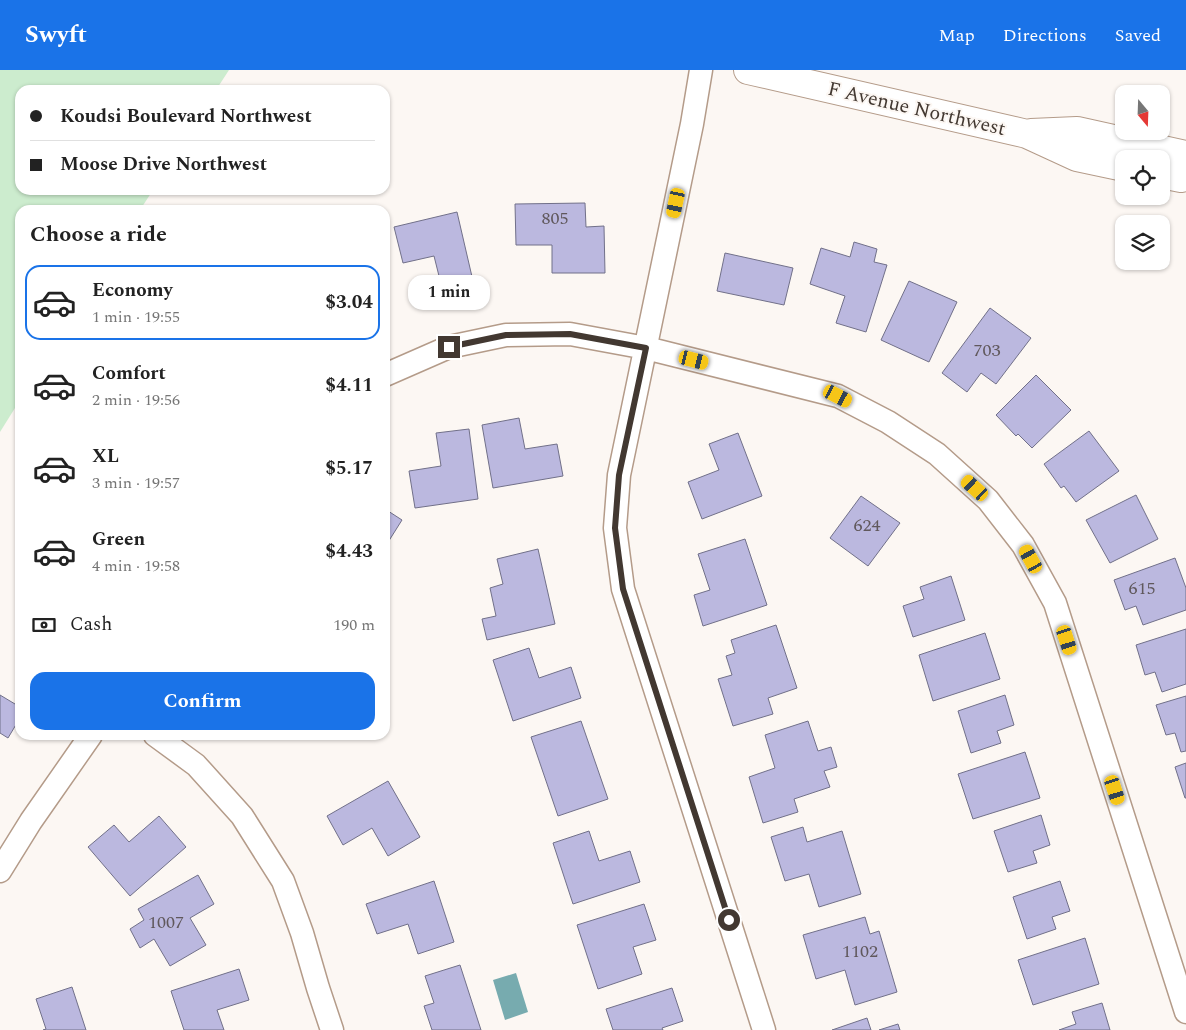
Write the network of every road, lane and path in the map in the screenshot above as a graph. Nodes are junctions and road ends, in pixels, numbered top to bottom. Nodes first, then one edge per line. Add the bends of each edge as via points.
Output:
1 (701, 70) edge
2 (748, 70) edge
3 (1027, 134) junction
4 (1186, 155) edge
5 (1115, 165) edge
6 (1170, 176) edge
7 (1186, 178) edge
8 (646, 348) junction
9 (390, 373) edge
10 (88, 740) edge
11 (162, 740) edge
12 (0, 871) edge
13 (1186, 1012) edge
14 (332, 1030) edge
15 (764, 1030) edge

1 - 8 street
2 - 3 main road, F Avenue Northwest
3 - 4 main road, F Avenue Northwest via 1077,131
3 - 5 main road, F Avenue Northwest via 1077,157
6 - 7 main road
8 - 9 street via 570,334 506,335 449,347
8 - 13 street via 838,396 888,422 936,454 988,500 1023,545 1055,602
8 - 15 street via 619,475 615,528 623,589
10 - 12 street
11 - 14 street via 196,765 242,816 283,881

